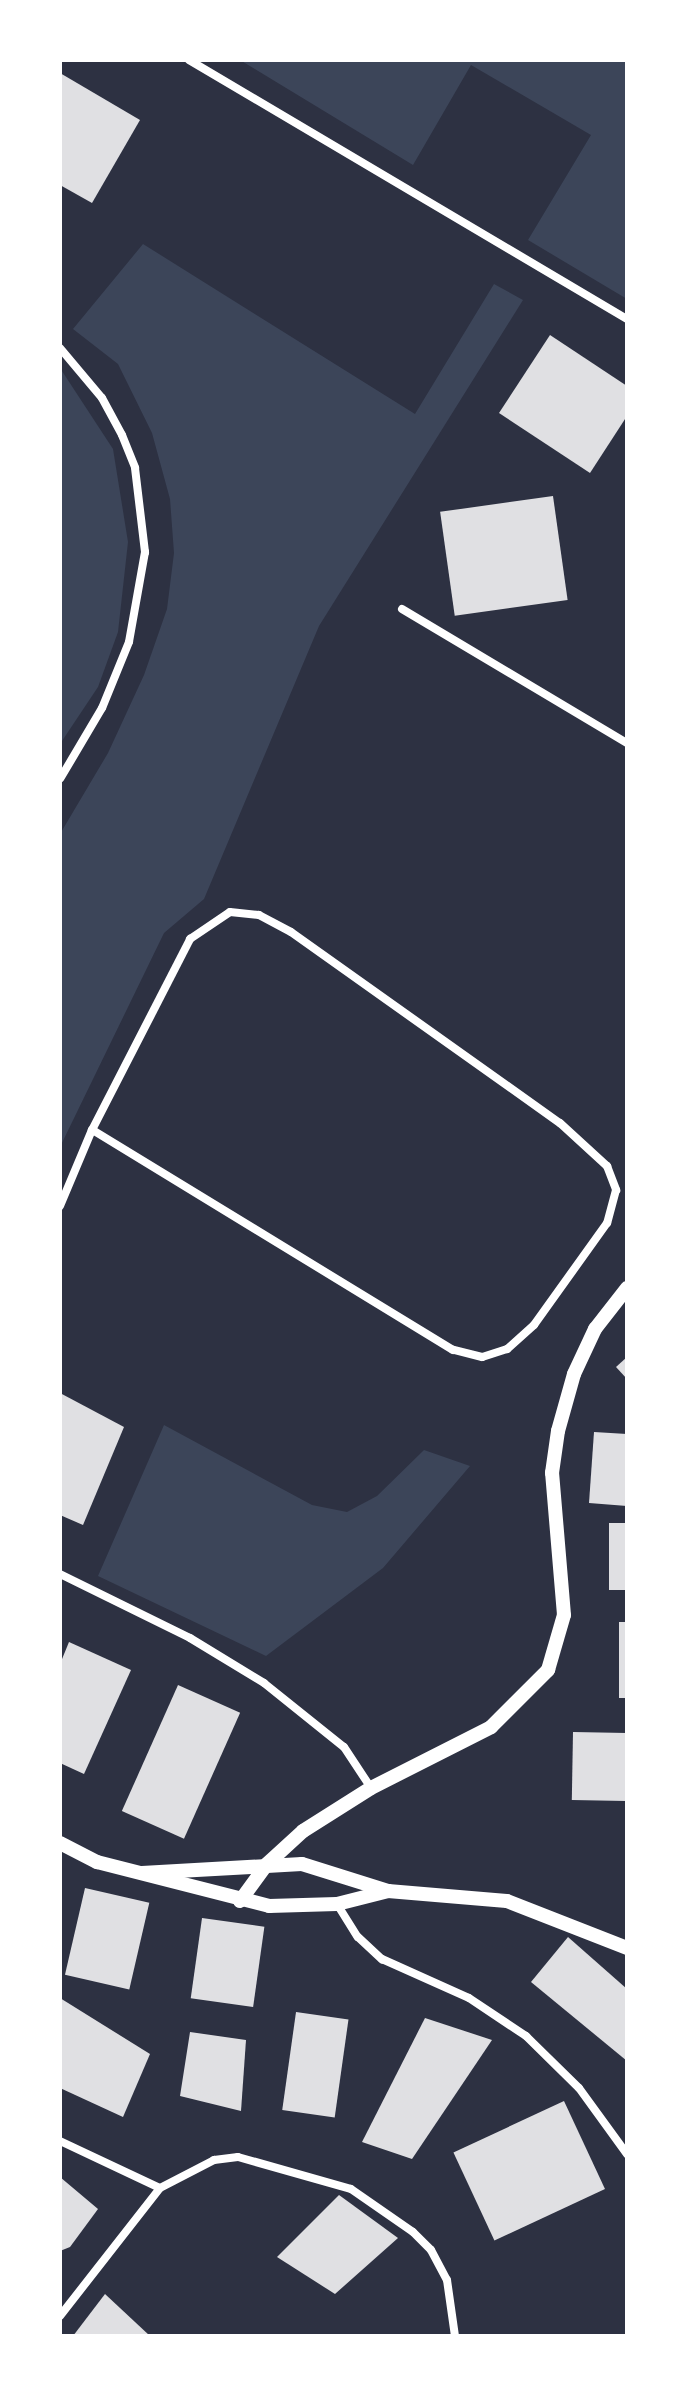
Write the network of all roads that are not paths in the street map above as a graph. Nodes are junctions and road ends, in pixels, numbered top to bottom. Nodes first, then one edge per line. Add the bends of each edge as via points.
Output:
1 (189, 60) edge
2 (627, 319) edge
3 (60, 348) edge
4 (402, 609) dead end
5 (627, 743) edge
6 (60, 779) edge
7 (92, 1130) junction
8 (627, 1187) edge
9 (616, 1190) junction
10 (60, 1206) edge
11 (627, 1288) edge
12 (60, 1574) edge
13 (371, 1788) junction
14 (60, 1843) edge
15 (267, 1864) junction
16 (142, 1873) junction
17 (388, 1891) junction
18 (240, 1901) junction
19 (337, 1904) junction
20 (627, 1948) edge
21 (60, 2141) edge
22 (627, 2154) edge
23 (160, 2188) junction
24 (60, 2316) edge
25 (455, 2336) edge

1 - 2 street
3 - 6 street via 102,398 122,435 135,468 145,552 129,642 102,708
4 - 5 street
7 - 9 street via 453,1350 482,1357 507,1349 534,1325 607,1223
7 - 9 street via 190,939 230,912 259,915 353,975 560,1123 595,1151
7 - 10 street
8 - 9 street
11 - 13 street via 595,1329 574,1374 558,1431 552,1473 564,1615 548,1670 491,1727
12 - 13 street via 190,1638 264,1683 344,1747
13 - 15 street via 303,1831
14 - 16 street via 97,1862
15 - 16 street
15 - 17 street via 332,1870
15 - 18 street
16 - 18 street
17 - 19 street
17 - 20 street via 507,1901
18 - 19 street via 269,1906
19 - 22 street via 358,1937 382,1959 469,1998 526,2036 579,2088
21 - 23 street
23 - 24 street
23 - 25 street via 214,2160 238,2157 351,2189 388,2212 431,2250 447,2280

